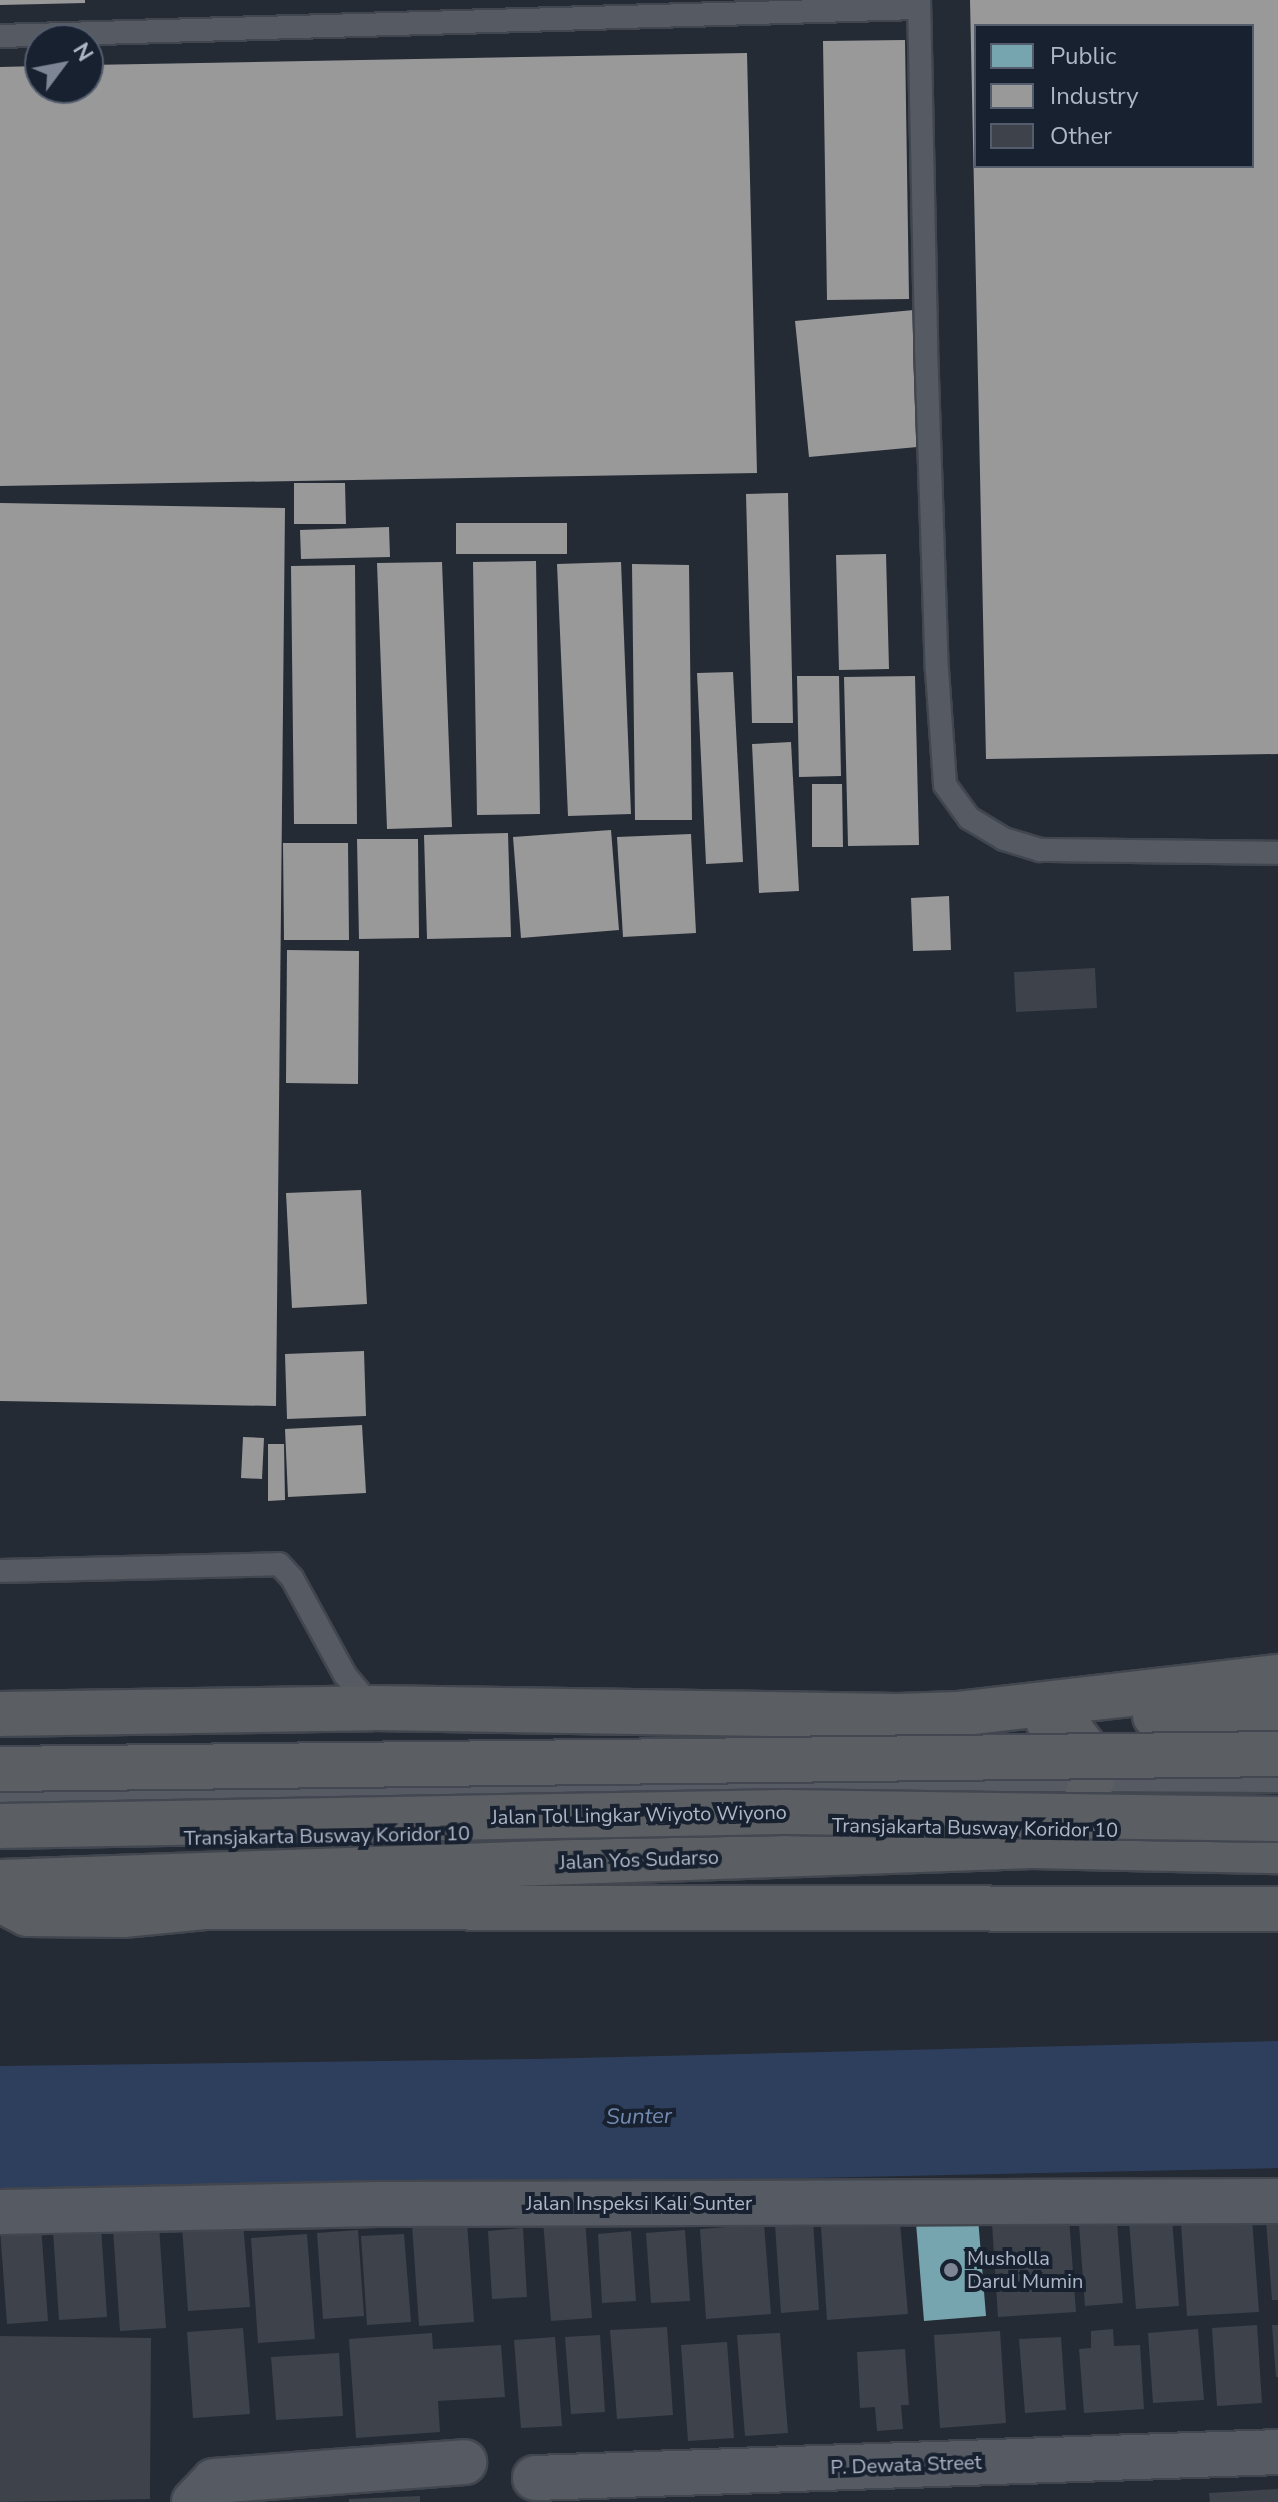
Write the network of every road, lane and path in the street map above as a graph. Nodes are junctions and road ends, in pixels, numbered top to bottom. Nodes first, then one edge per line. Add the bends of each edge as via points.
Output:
1 (919, 4) edge
2 (783, 6) edge
3 (0, 36) edge
4 (1278, 853) edge
5 (0, 1571) edge
6 (1278, 1677) edge
7 (373, 1708) junction
8 (0, 1714) edge
9 (957, 1714) junction
10 (1278, 1714) edge
11 (1048, 1721) junction
12 (1278, 1754) edge
13 (0, 1769) edge
14 (1092, 1780) junction
15 (1278, 1781) edge
16 (0, 1792) edge
17 (1278, 1819) edge
18 (0, 1826) edge
19 (1278, 1831) edge
20 (1049, 1833) junction
21 (0, 1842) edge
22 (1278, 1851) edge
23 (0, 1882) edge
24 (0, 1900) edge
25 (1278, 1909) edge
26 (1278, 2201) edge
27 (0, 2212) edge
28 (1278, 2452) edge
29 (464, 2462) dead end
30 (535, 2478) dead end
31 (194, 2502) edge

1 - 2 lane
1 - 4 lane via 927,377 945,785 969,818 1004,839 1040,850
2 - 3 lane
5 - 7 lane via 279,1564 292,1578 345,1675
6 - 9 highway
7 - 8 highway
7 - 9 highway
9 - 11 highway
10 - 11 highway
11 - 14 highway via 1075,1736 1085,1749
12 - 13 highway, bridge
14 - 15 lane
14 - 16 lane
14 - 20 highway via 1084,1807
17 - 18 highway, Jalan Tol Lingkar Wiyoto Wiyono, bridge via 785,1812
19 - 20 lane, Transjakarta Busway Koridor 10
20 - 21 lane, Transjakarta Busway Koridor 10 via 829,1825
22 - 23 highway, Jalan Yos Sudarso via 1032,1846
24 - 25 highway via 27,1914 123,1915 205,1907
26 - 27 street, Jalan Inspeksi Kali Sunter via 393,2204
28 - 30 street, P. Dewata Street
29 - 31 street via 214,2481

